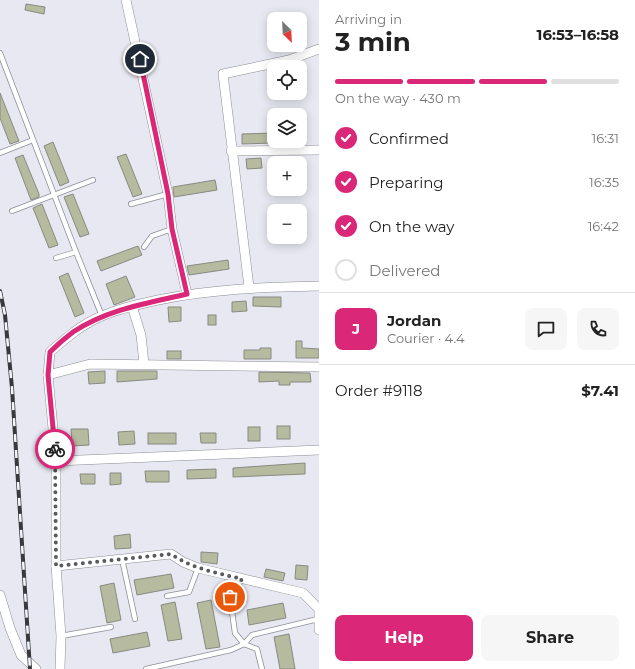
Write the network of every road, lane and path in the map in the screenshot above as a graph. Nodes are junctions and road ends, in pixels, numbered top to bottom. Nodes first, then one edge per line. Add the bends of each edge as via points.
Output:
1 (126, 0) edge
2 (319, 49) edge
3 (1, 56) edge
4 (32, 140) junction
5 (319, 150) edge
6 (231, 151) junction
7 (0, 153) edge
8 (93, 180) dead end
9 (53, 194) junction
10 (168, 194) junction
11 (131, 204) dead end
12 (12, 211) dead end
13 (172, 229) junction
14 (144, 247) dead end
15 (76, 252) junction
16 (56, 258) dead end
17 (319, 286) edge
18 (249, 287) junction
19 (187, 294) junction
20 (132, 306) junction
21 (102, 316) junction
22 (144, 364) junction
23 (319, 367) edge
24 (48, 375) junction
25 (319, 450) edge
26 (56, 461) junction
27 (122, 559) junction
28 (56, 566) junction
29 (198, 568) junction
30 (242, 579) junction
31 (0, 595) edge
32 (167, 596) dead end
33 (135, 619) dead end
34 (318, 619) junction
35 (111, 627) dead end
36 (319, 630) edge
37 (61, 636) junction
38 (244, 644) junction
39 (36, 669) edge
40 (60, 669) edge
41 (146, 669) edge
42 (262, 669) edge

1 - 10 street
2 - 6 street via 289,60 223,74
3 - 4 lane
4 - 7 lane
4 - 9 lane
5 - 6 street
6 - 18 street
8 - 9 lane
9 - 12 lane
9 - 15 lane
10 - 11 lane
10 - 13 street
13 - 14 lane via 152,236
13 - 19 street
15 - 16 lane
15 - 21 lane
17 - 18 street
18 - 19 street
19 - 20 street
20 - 21 street
20 - 22 street via 141,335
21 - 24 street via 73,332 50,352
22 - 23 street
22 - 24 street via 90,364
24 - 26 street
25 - 26 street
26 - 28 street
27 - 28 street
27 - 29 street via 171,554
27 - 33 lane
28 - 37 street
29 - 30 street
29 - 32 lane via 189,592
30 - 34 street via 303,593 319,609
30 - 38 lane via 230,597 235,633
31 - 39 street via 21,655
34 - 36 street
34 - 38 lane via 252,634
35 - 37 lane
37 - 40 street
38 - 41 lane via 231,650
38 - 42 lane via 257,649

